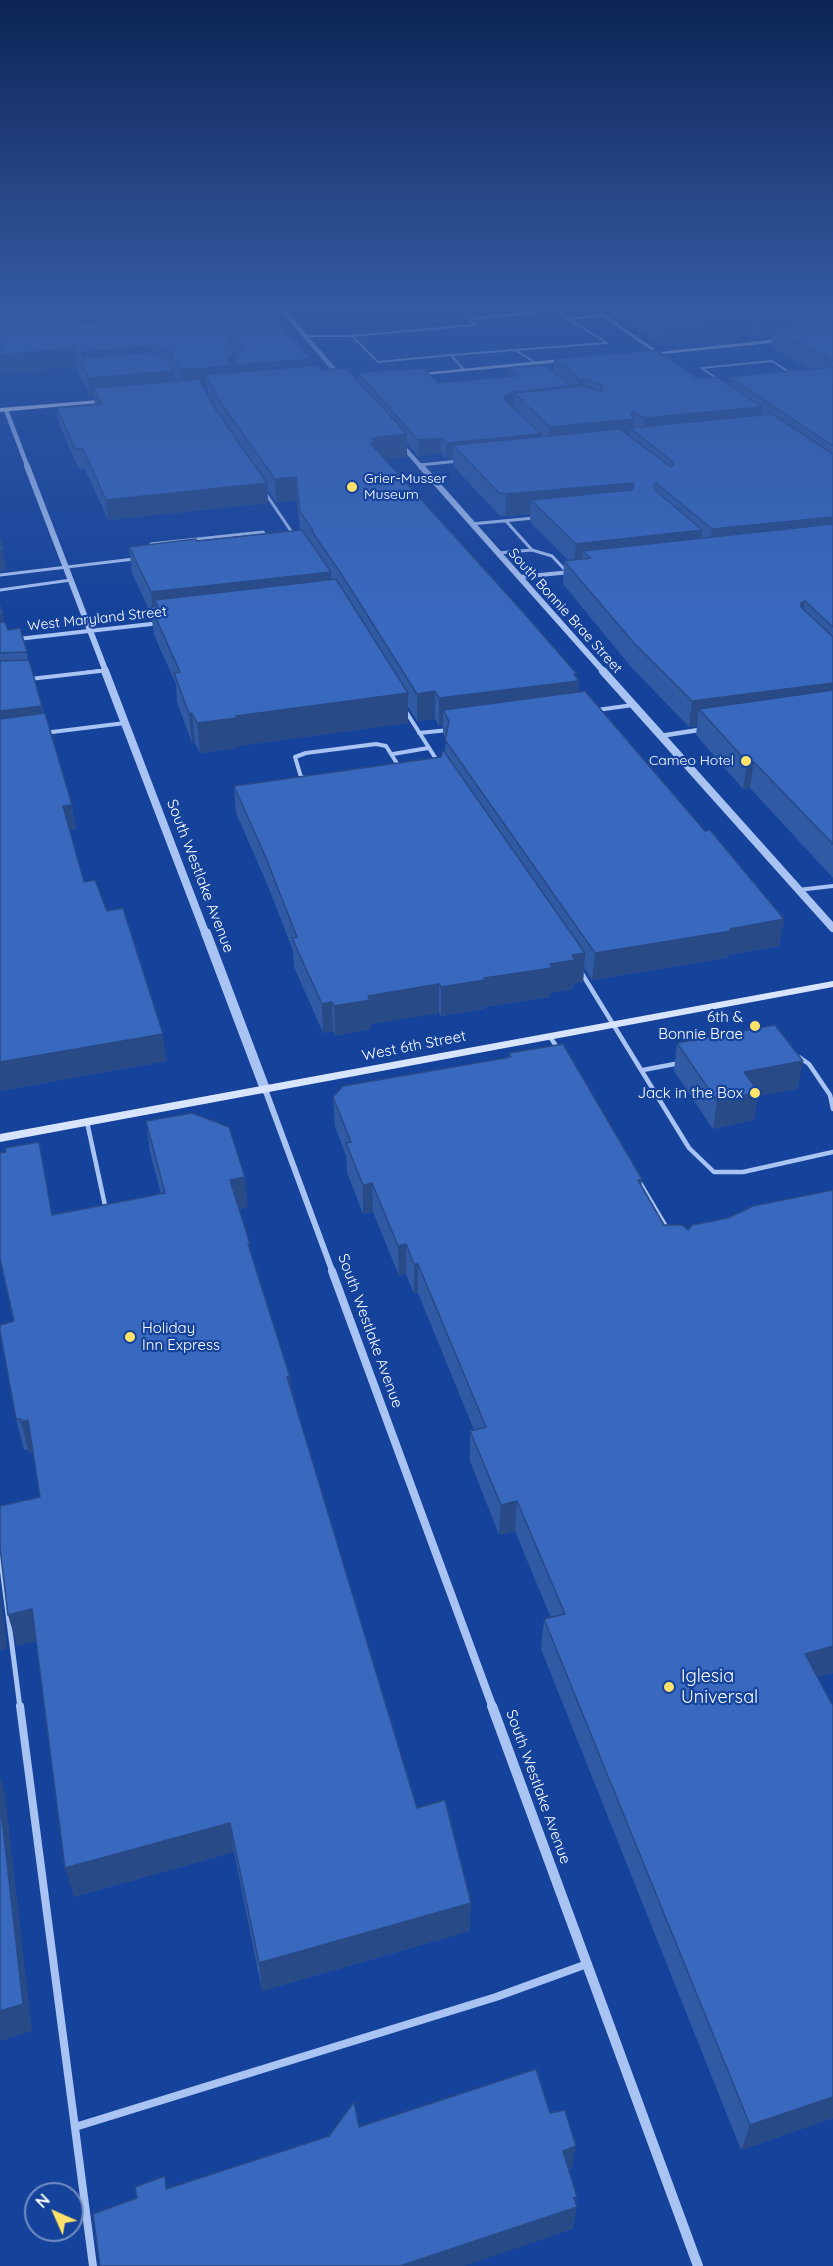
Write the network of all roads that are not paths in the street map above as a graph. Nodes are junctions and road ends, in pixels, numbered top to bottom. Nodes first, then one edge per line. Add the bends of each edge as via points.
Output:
1 (4, 414) edge
2 (389, 431) edge
3 (466, 461) edge
4 (420, 465) junction
5 (260, 485) edge
6 (539, 518) edge
7 (506, 521) junction
8 (471, 524) junction
9 (268, 540) edge
10 (299, 544) edge
11 (532, 550) junction
12 (498, 554) junction
13 (157, 556) edge
14 (145, 558) edge
15 (66, 568) junction
16 (579, 571) edge
17 (567, 572) junction
18 (0, 575) edge
19 (520, 578) junction
20 (71, 580) junction
21 (0, 590) edge
22 (167, 622) edge
23 (89, 630) junction
24 (0, 641) edge
25 (105, 670) junction
26 (22, 680) edge
27 (401, 703) edge
28 (633, 705) junction
29 (589, 711) edge
30 (125, 723) junction
31 (450, 729) edge
32 (706, 729) edge
33 (35, 734) edge
34 (419, 734) junction
35 (660, 736) junction
36 (428, 748) junction
37 (393, 754) junction
38 (441, 768) edge
39 (833, 886) edge
40 (798, 890) junction
41 (833, 928) edge
42 (581, 972) edge
43 (833, 984) edge
44 (615, 1024) junction
45 (550, 1037) junction
46 (560, 1052) edge
47 (791, 1052) edge
48 (690, 1062) edge
49 (643, 1070) junction
50 (265, 1089) junction
51 (833, 1109) edge
52 (87, 1122) junction
53 (0, 1138) edge
54 (833, 1151) edge
55 (636, 1176) edge
56 (106, 1212) edge
57 (671, 1235) edge
58 (0, 1552) edge
59 (587, 1964) junction
60 (75, 2127) junction
61 (93, 2266) edge
62 (698, 2266) edge

1 - 15 street, South Westlake Avenue
2 - 4 street, South Bonnie Brae Street
3 - 4 street
4 - 8 street, South Bonnie Brae Street
5 - 10 lane
6 - 7 lane
7 - 8 lane
7 - 11 lane
8 - 12 street, South Bonnie Brae Street
9 - 13 lane via 263,532 151,544
11 - 12 lane
11 - 17 lane via 552,556
12 - 19 street, South Bonnie Brae Street
14 - 15 lane
15 - 18 lane
15 - 20 street, South Westlake Avenue
16 - 17 street
17 - 19 street
19 - 28 street, South Bonnie Brae Street
20 - 21 lane
20 - 23 street, South Westlake Avenue
22 - 23 street, West Maryland Street
23 - 24 street, West Maryland Street
23 - 25 street, South Westlake Avenue
25 - 26 lane
25 - 30 street, South Westlake Avenue
27 - 34 lane
28 - 29 lane
28 - 35 street, South Bonnie Brae Street
30 - 33 lane
30 - 50 street, South Westlake Avenue
31 - 34 lane
32 - 35 street
34 - 36 lane
35 - 40 street, South Bonnie Brae Street
36 - 37 lane
36 - 38 lane
37 - 37 lane via 386,746 376,744 306,753 295,758 301,777 318,780 391,770 398,765
39 - 40 lane
40 - 41 street, South Bonnie Brae Street
42 - 44 lane
43 - 44 main road, West 6th Street
44 - 45 main road, West 6th Street
44 - 49 lane
45 - 46 lane
45 - 50 main road, West 6th Street
47 - 51 lane via 809,1064 830,1095
48 - 49 lane
49 - 54 lane via 689,1148 714,1172 743,1172
50 - 52 main road, West 6th Street
50 - 59 street, South Westlake Avenue
52 - 53 main road, West 6th Street
52 - 56 lane
55 - 57 lane
58 - 60 lane
59 - 60 lane via 496,1997
59 - 62 street, South Westlake Avenue
60 - 61 lane

